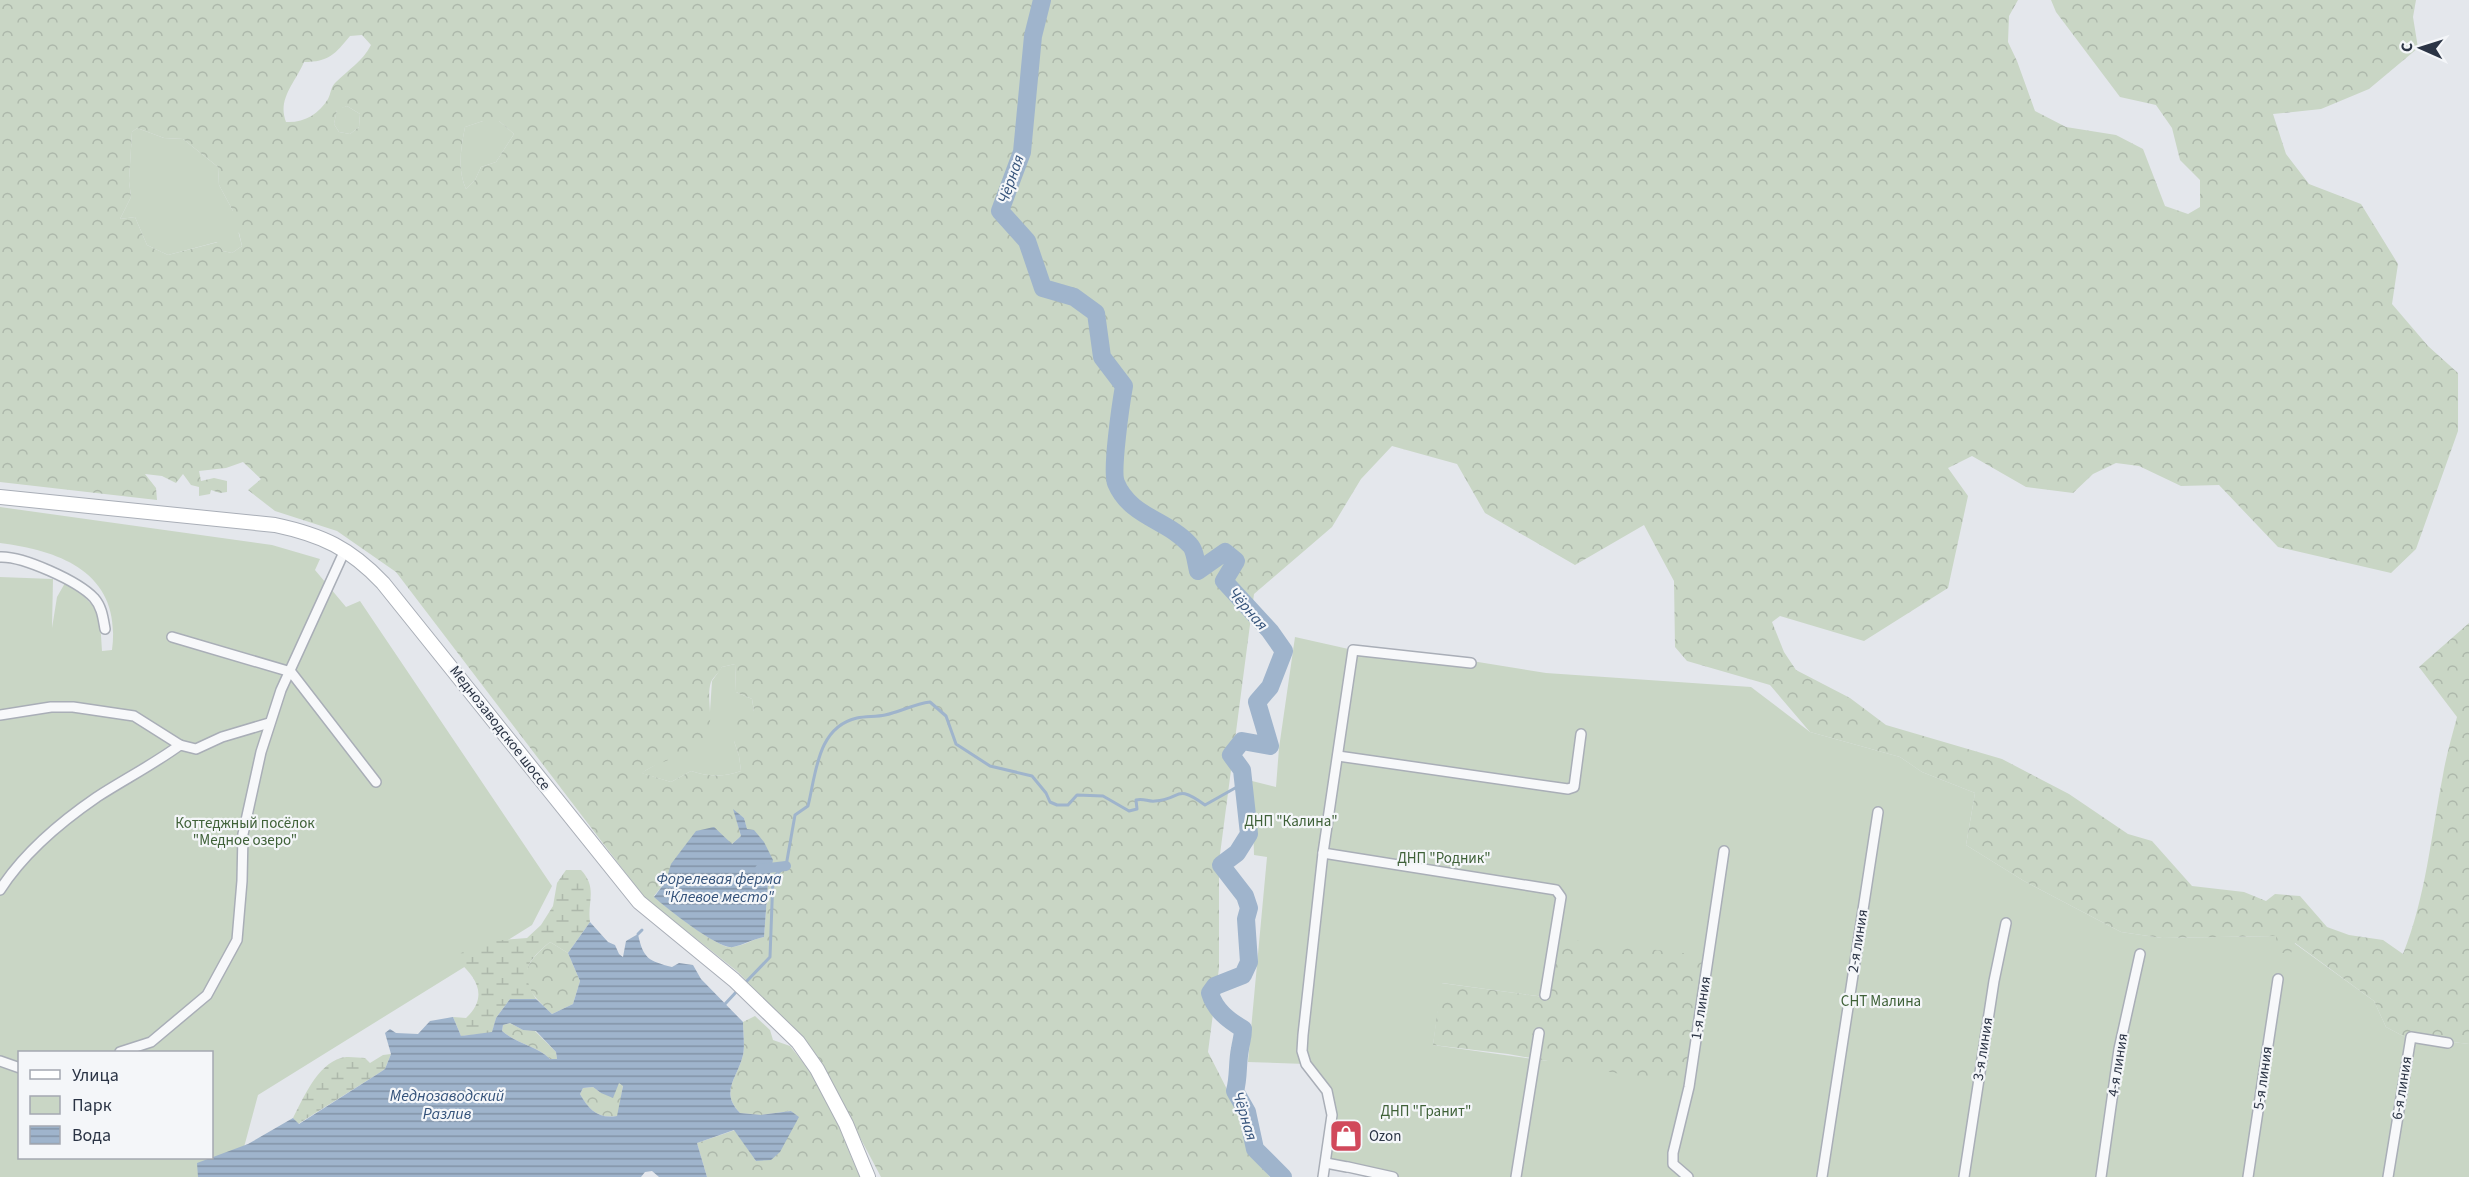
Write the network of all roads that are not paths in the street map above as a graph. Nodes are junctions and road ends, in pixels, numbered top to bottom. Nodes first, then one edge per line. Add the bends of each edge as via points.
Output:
1 (0, 497) edge
2 (345, 550) junction
3 (0, 557) edge
4 (105, 629) dead end
5 (172, 637) dead end
6 (1471, 663) dead end
7 (291, 672) junction
8 (0, 715) edge
9 (269, 723) junction
10 (1581, 734) dead end
11 (180, 745) junction
12 (1338, 756) junction
13 (376, 782) dead end
14 (1878, 812) dead end
15 (1724, 851) dead end
16 (1323, 853) junction
17 (0, 890) edge
18 (2006, 923) dead end
19 (2140, 954) dead end
20 (2278, 979) dead end
21 (1545, 995) dead end
22 (1539, 1033) dead end
23 (2448, 1043) dead end
24 (126, 1051) edge
25 (0, 1060) edge
26 (18, 1067) edge
27 (1326, 1163) junction
28 (1685, 1176) edge
29 (868, 1177) edge
30 (1323, 1177) edge
31 (1393, 1177) edge
32 (1516, 1177) edge
33 (1822, 1177) edge
34 (1964, 1177) edge
35 (2101, 1177) edge
36 (2248, 1177) edge
37 (2388, 1177) edge

1 - 2 main road, Меднозаводское шоссе via 275,525 310,533
2 - 7 street
2 - 29 main road, Меднозаводское шоссе via 383,583 639,902 734,980 798,1042 846,1124
3 - 4 street via 66,578 94,598 101,608
5 - 7 street
6 - 12 street via 1353,650
7 - 9 street
7 - 13 street
8 - 11 street via 73,707 135,716
9 - 11 street via 196,749
9 - 24 street via 243,834 237,940 207,995 151,1042
10 - 12 street via 1574,787 1568,789
11 - 17 street via 61,826 13,871
12 - 16 street
14 - 33 street, 2-я линия
15 - 28 street, 1-я линия via 1689,1087 1673,1153 1673,1164
16 - 21 street via 1556,890 1561,897
16 - 27 street via 1302,1051 1306,1064 1327,1091 1332,1115
18 - 34 street, 3-я линия
19 - 35 street, 4-я линия via 2120,1049
20 - 36 street, 5-я линия
22 - 32 street
23 - 37 street, 6-я линия via 2411,1037
25 - 26 street
27 - 30 street
27 - 31 street

